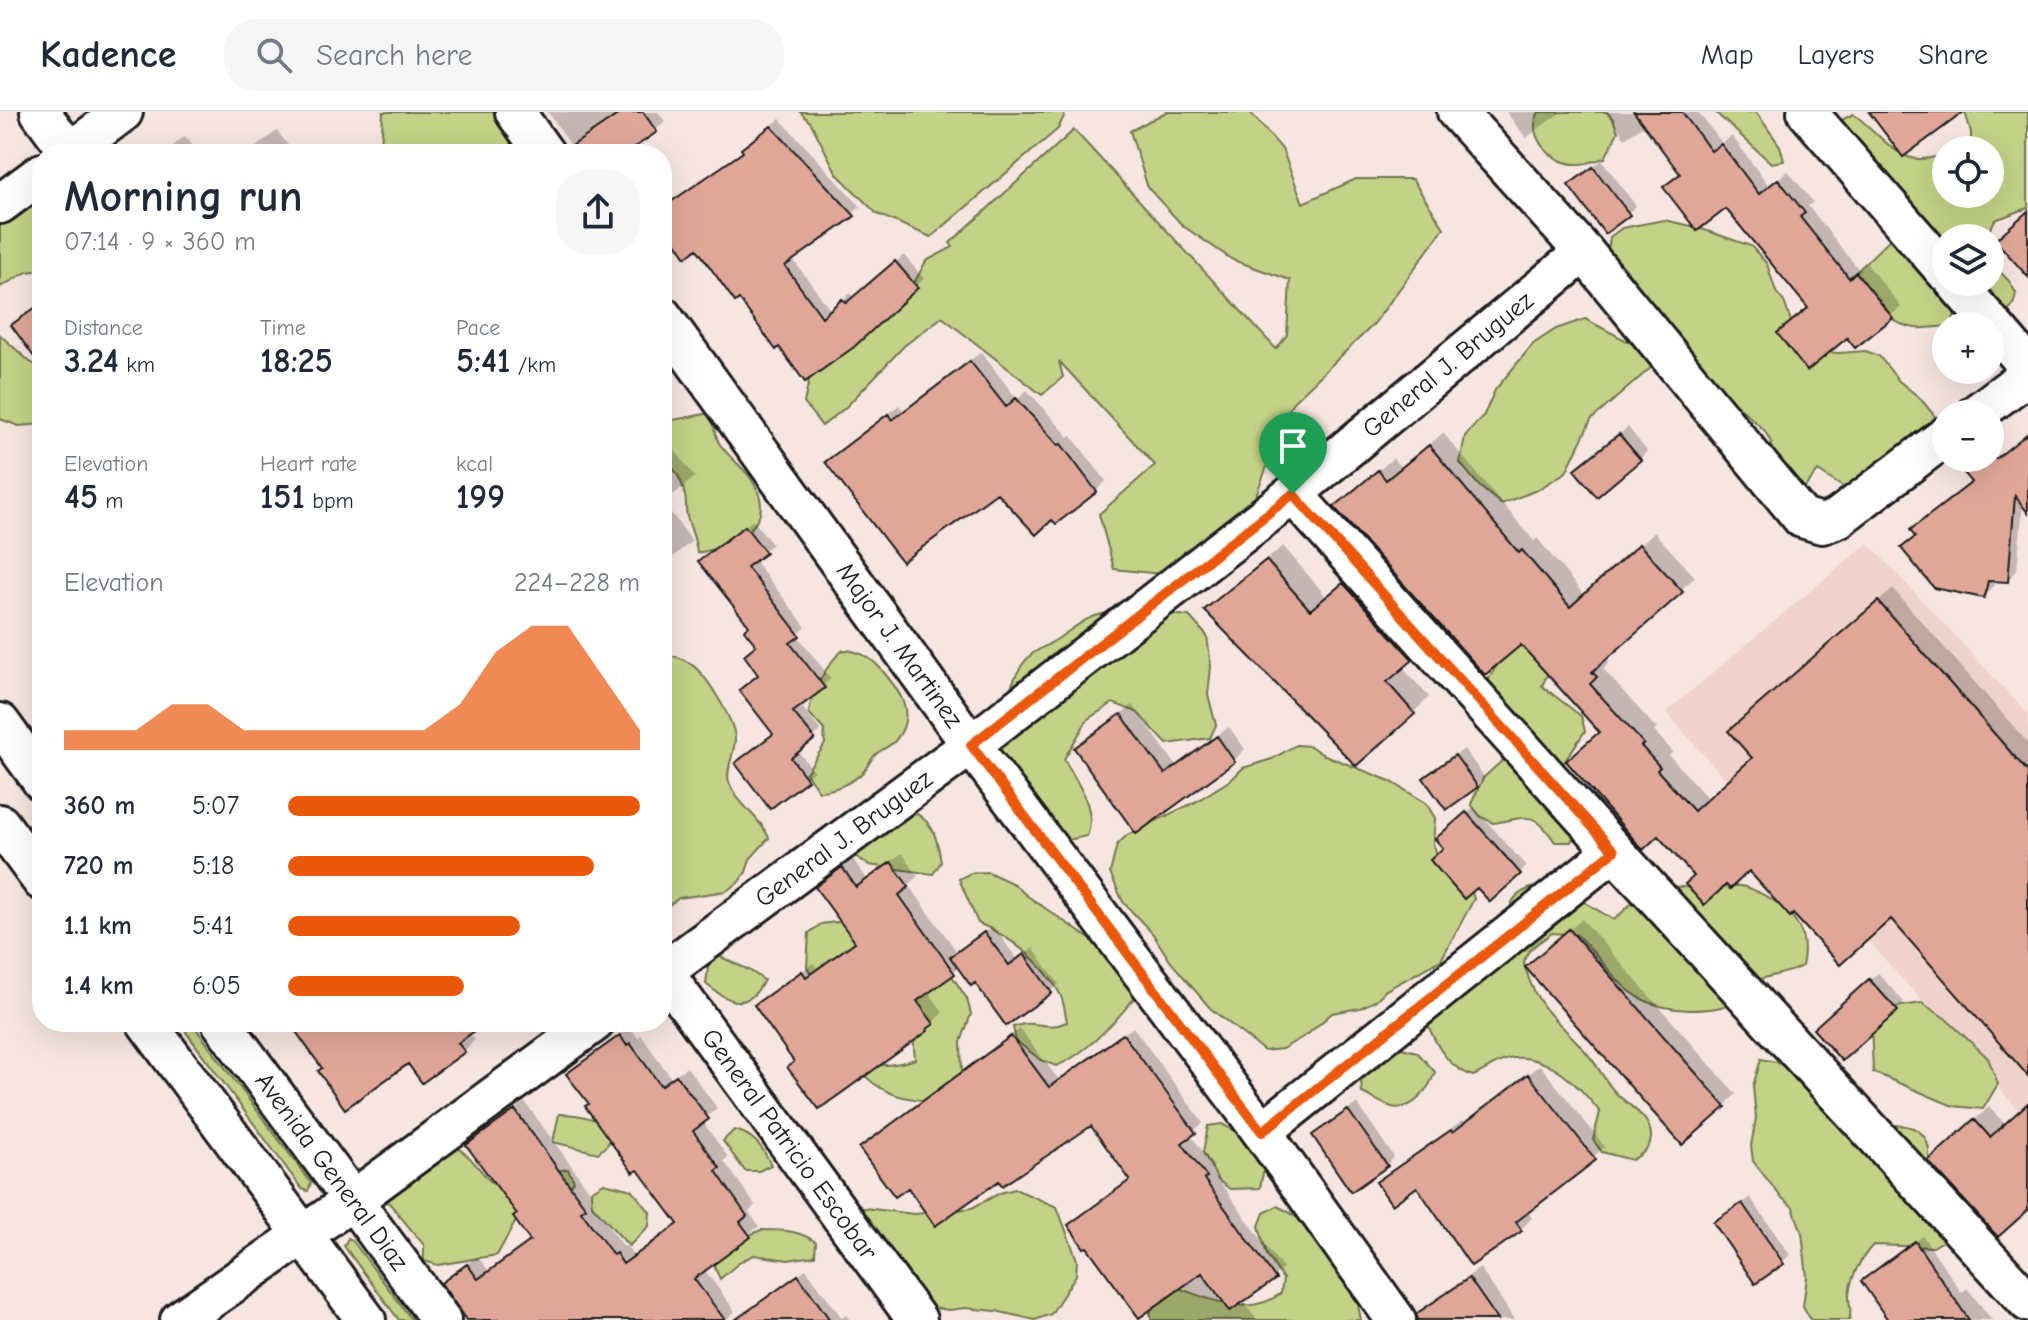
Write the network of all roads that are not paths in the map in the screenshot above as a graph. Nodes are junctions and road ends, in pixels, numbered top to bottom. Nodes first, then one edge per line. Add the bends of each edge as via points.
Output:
1 (40, 112) edge
2 (123, 112) edge
3 (515, 112) edge
4 (1457, 112) edge
5 (1807, 112) edge
6 (56, 144) edge
7 (81, 144) edge
8 (538, 144) edge
9 (32, 181) edge
10 (0, 204) edge
11 (1584, 252) junction
12 (1932, 256) edge
13 (1967, 296) edge
14 (672, 330) edge
15 (2028, 366) edge
16 (2028, 375) edge
17 (1995, 400) edge
18 (1932, 447) edge
19 (1293, 494) junction
20 (0, 723) edge
21 (971, 745) junction
22 (32, 767) edge
23 (0, 824) edge
24 (1614, 851) junction
25 (32, 867) edge
26 (672, 965) edge
27 (672, 986) edge
28 (153, 1032) edge
29 (228, 1032) edge
30 (581, 1032) edge
31 (1262, 1132) junction
32 (353, 1200) junction
33 (303, 1235) junction
34 (2028, 1302) edge
35 (180, 1320) edge
36 (366, 1320) edge
37 (441, 1320) edge
38 (917, 1320) edge
39 (1396, 1320) edge

1 - 6 street
2 - 7 street
3 - 8 street
4 - 11 street
5 - 12 street
9 - 10 street
11 - 18 street via 1802,518 1822,524 1838,518
11 - 19 street, General J. Bruguez
13 - 15 street
14 - 21 street, Major J. Martinez
16 - 17 street
19 - 21 street, General J. Bruguez
19 - 24 street
20 - 22 street
21 - 26 street, General J. Bruguez
21 - 31 street, Major J. Martinez
23 - 25 street
24 - 31 street
24 - 34 street
27 - 38 street, General Patricio Escobar
28 - 33 street
29 - 32 street, Avenida General Diaz
30 - 32 street
31 - 39 street, Major J. Martinez
32 - 33 street
32 - 37 street, Avenida General Diaz
33 - 35 street
33 - 36 street

